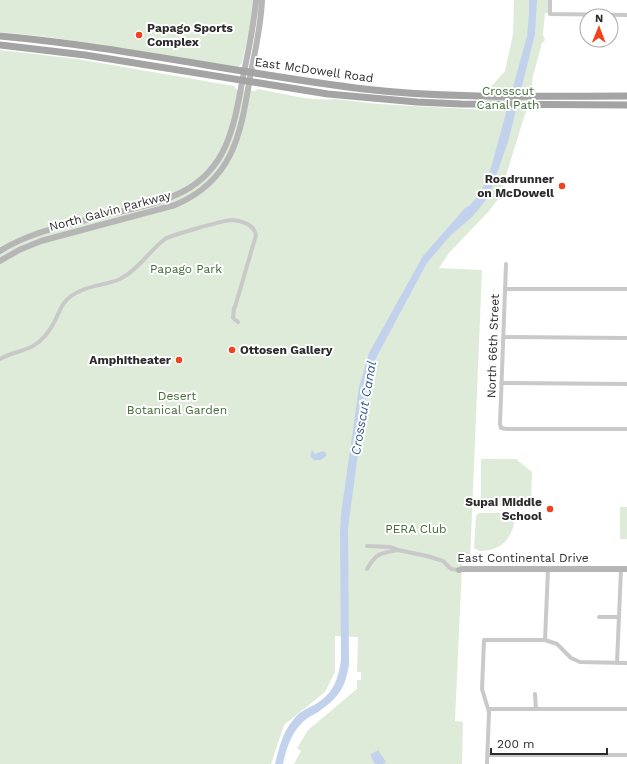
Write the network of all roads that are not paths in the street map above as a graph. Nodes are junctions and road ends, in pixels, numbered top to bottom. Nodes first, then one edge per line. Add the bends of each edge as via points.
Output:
1 (256, 0) edge
2 (262, 0) edge
3 (550, 0) edge
4 (627, 14) edge
5 (0, 36) edge
6 (0, 45) edge
7 (248, 72) junction
8 (246, 81) junction
9 (388, 90) junction
10 (344, 95) junction
11 (627, 96) edge
12 (425, 102) junction
13 (627, 106) edge
14 (0, 251) edge
15 (0, 261) edge
16 (506, 264) dead end
17 (505, 289) junction
18 (627, 289) edge
19 (238, 322) dead end
20 (503, 337) junction
21 (627, 338) edge
22 (0, 359) edge
23 (501, 383) junction
24 (627, 384) edge
25 (627, 429) edge
26 (367, 546) dead end
27 (398, 550) junction
28 (367, 569) dead end
29 (548, 569) junction
30 (624, 569) edge
31 (459, 570) joint
32 (598, 617) dead end
33 (619, 617) junction
34 (545, 640) junction
35 (617, 663) junction
36 (627, 663) edge
37 (536, 694) dead end
38 (489, 709) junction
39 (536, 709) junction
40 (627, 709) edge
41 (488, 755) junction
42 (627, 755) edge
43 (487, 764) edge

1 - 7 main road
2 - 7 main road via 261,22
3 - 4 street via 550,14
5 - 7 main road, East McDowell Road
6 - 8 main road, East McDowell Road via 85,55
7 - 8 main road
7 - 9 main road, East McDowell Road
8 - 10 main road, East McDowell Road
8 - 14 main road, North Galvin Parkway via 226,147 211,169 191,187 161,201 44,231 19,240
8 - 15 main road, North Galvin Parkway via 238,135 232,152 217,175 197,194 160,210 40,241
9 - 10 main road via 378,94
9 - 11 main road, East McDowell Road via 466,96
9 - 12 main road
10 - 12 main road, East McDowell Road
12 - 13 main road, East McDowell Road
16 - 17 street, North 66th Street
17 - 18 street
17 - 20 street, North 66th Street
19 - 22 street via 233,318 234,308 255,232 249,225 230,220 173,235 120,279 77,292 63,303 53,325 44,337 28,348
20 - 21 street
20 - 23 street, North 66th Street
23 - 24 street
23 - 25 street, North 66th Street via 500,428
26 - 27 street, East Continental Drive via 391,547
27 - 28 street, East Continental Drive via 377,555
27 - 31 street, East Continental Drive via 443,561 451,569
29 - 30 main road, East Continental Drive
29 - 31 main road, East Continental Drive
29 - 34 street
30 - 33 street
32 - 33 street
33 - 35 street
34 - 35 street via 557,644 571,658 580,662
34 - 38 street via 484,640 482,689
35 - 36 street
37 - 39 street
38 - 39 street
38 - 41 street
39 - 40 street
41 - 42 street
41 - 43 street

